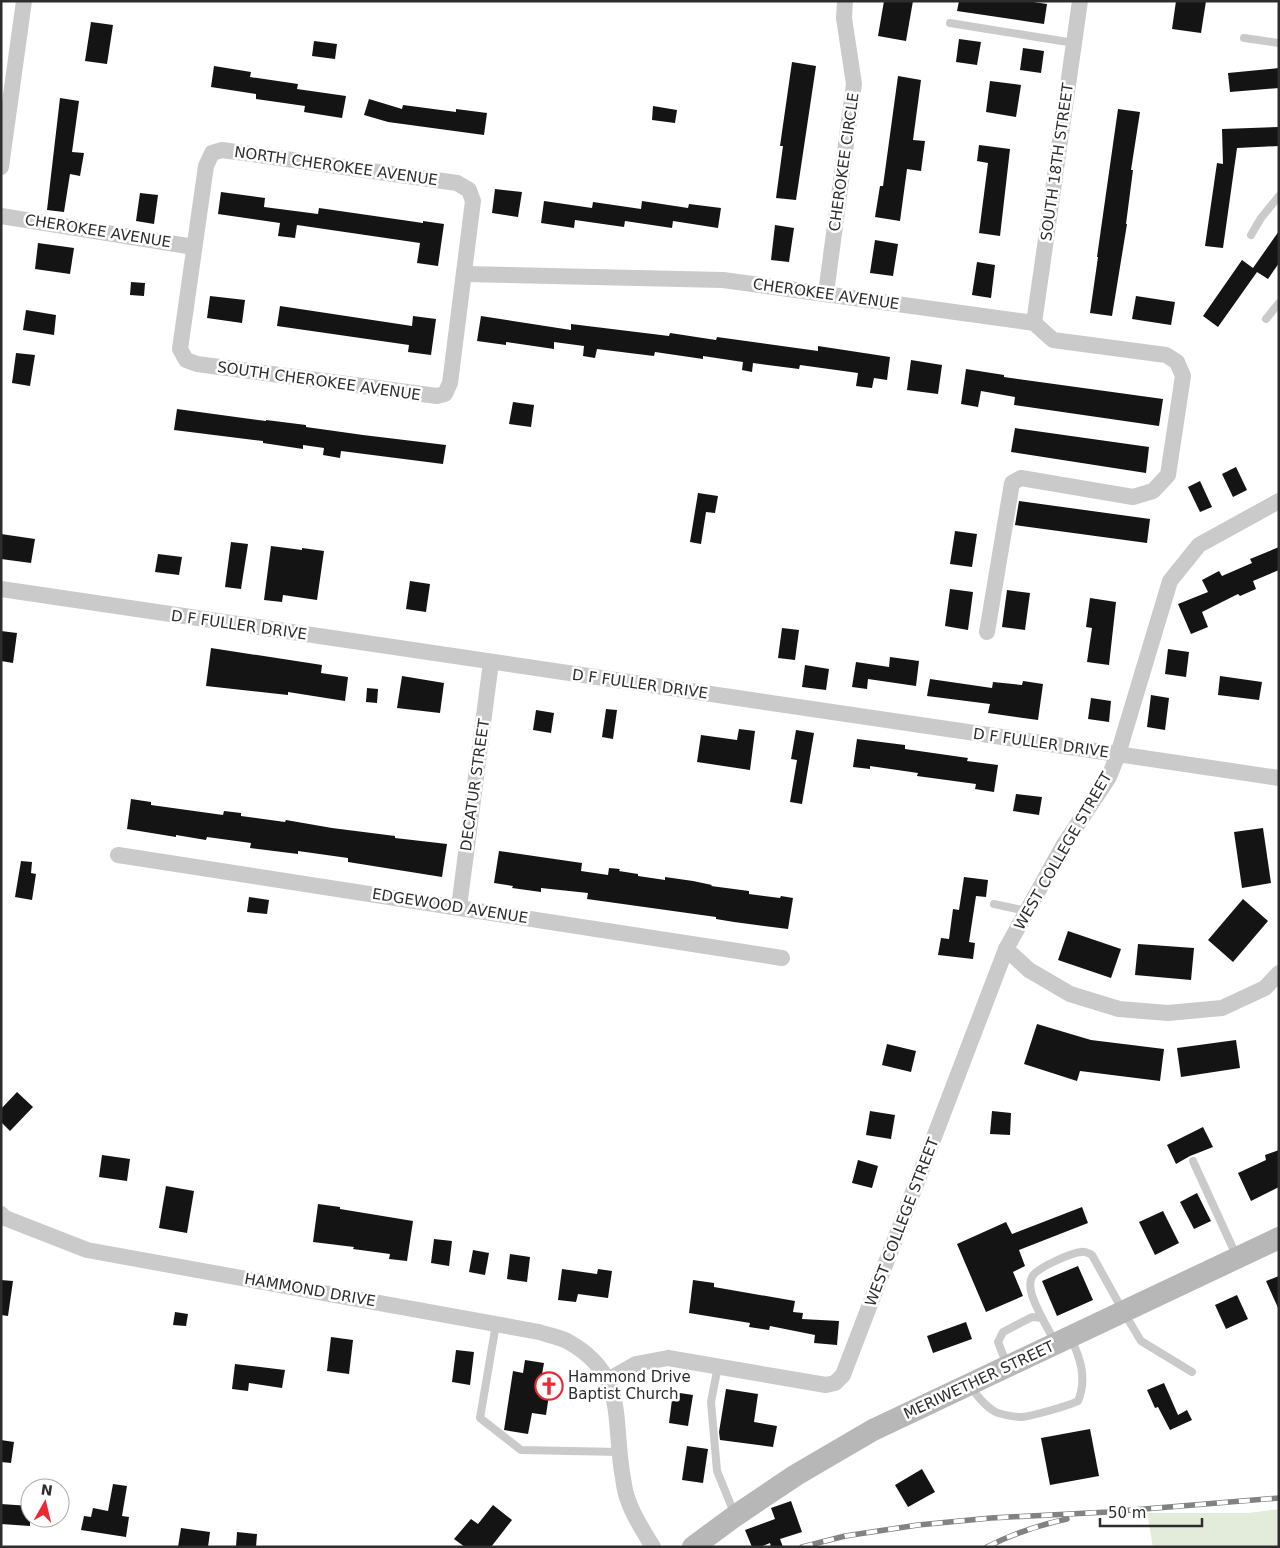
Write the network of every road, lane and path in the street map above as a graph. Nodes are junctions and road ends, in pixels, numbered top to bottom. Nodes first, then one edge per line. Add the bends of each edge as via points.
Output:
1 (24, 1) edge
2 (845, 1) edge
3 (1080, 1) edge
4 (950, 23) dead end
5 (1244, 38) dead end
6 (1074, 43) junction
7 (1279, 43) edge
8 (1, 167) edge
9 (1279, 196) edge
10 (1, 216) edge
11 (1251, 235) dead end
12 (194, 247) junction
13 (465, 274) junction
14 (826, 294) junction
15 (1279, 303) edge
16 (1266, 318) dead end
17 (1034, 324) junction
18 (1279, 502) edge
19 (1, 589) edge
20 (987, 632) dead end
21 (491, 662) junction
22 (1118, 754) junction
23 (1279, 778) edge
24 (118, 855) dead end
25 (994, 904) dead end
26 (459, 907) junction
27 (1027, 911) junction
28 (1006, 949) junction
29 (782, 958) dead end
30 (1279, 973) edge
31 (1193, 1161) dead end
32 (1, 1214) edge
33 (1279, 1238) edge
34 (1237, 1258) junction
35 (1123, 1311) junction
36 (1042, 1318) junction
37 (496, 1324) junction
38 (1063, 1340) junction
39 (718, 1366) junction
40 (1007, 1367) junction
41 (1192, 1372) dead end
42 (608, 1380) junction
43 (968, 1385) junction
44 (619, 1452) junction
45 (735, 1516) junction
46 (653, 1547) edge
47 (693, 1547) edge

1 - 8 street
2 - 14 street, CHEROKEE CIRCLE via 844,18 854,84
3 - 6 street, SOUTH 18TH STREET
4 - 6 lane
5 - 7 lane
6 - 17 street, SOUTH 18TH STREET
9 - 11 lane
10 - 12 street, CHEROKEE AVENUE
12 - 13 street, NORTH CHEROKEE AVENUE via 206,166 212,153 222,150 457,183 469,190 473,200
12 - 13 street, SOUTH CHEROKEE AVENUE via 180,349 186,360 437,396 445,394 450,383
13 - 14 street, CHEROKEE AVENUE via 723,280
14 - 17 street, CHEROKEE AVENUE
15 - 16 lane
17 - 20 street via 1053,340 1166,355 1177,362 1183,376 1168,475 1153,491 1133,497 1021,478 1012,483
18 - 22 street, WEST COLLEGE STREET via 1199,544 1170,581
19 - 21 street, D F FULLER DRIVE
21 - 22 street, D F FULLER DRIVE
21 - 26 street, DECATUR STREET
22 - 23 street, D F FULLER DRIVE
22 - 27 street, WEST COLLEGE STREET via 1109,776 1063,846
24 - 26 street, EDGEWOOD AVENUE
25 - 27 lane
26 - 29 street, EDGEWOOD AVENUE
27 - 28 street, WEST COLLEGE STREET
28 - 30 street via 1029,970 1070,994 1128,1010 1168,1013 1222,1008 1265,988
28 - 39 street, WEST COLLEGE STREET via 842,1376 836,1383 826,1385
31 - 34 lane
32 - 37 street, HAMMOND DRIVE via 87,1250
33 - 34 street, MERIWETHER STREET
34 - 35 street, MERIWETHER STREET
35 - 36 lane via 1092,1255 1082,1252 1037,1270 1032,1276 1030,1289
35 - 38 street, MERIWETHER STREET
35 - 41 lane via 1142,1341
36 - 38 lane
36 - 40 lane via 1032,1317 1003,1332 998,1342
37 - 42 street, HAMMOND DRIVE via 566,1340 586,1353
37 - 44 lane via 480,1418 521,1450
38 - 40 street, MERIWETHER STREET
38 - 43 lane via 1077,1351 1083,1373 1078,1401 1070,1405 1022,1417 997,1413
39 - 42 street via 668,1358 636,1364
39 - 45 lane via 711,1402 717,1471
40 - 43 street, MERIWETHER STREET
42 - 44 street, HAMMOND DRIVE via 615,1406
43 - 45 street, MERIWETHER STREET via 873,1430 796,1475
44 - 46 street, HAMMOND DRIVE via 628,1500
45 - 47 street, MERIWETHER STREET

